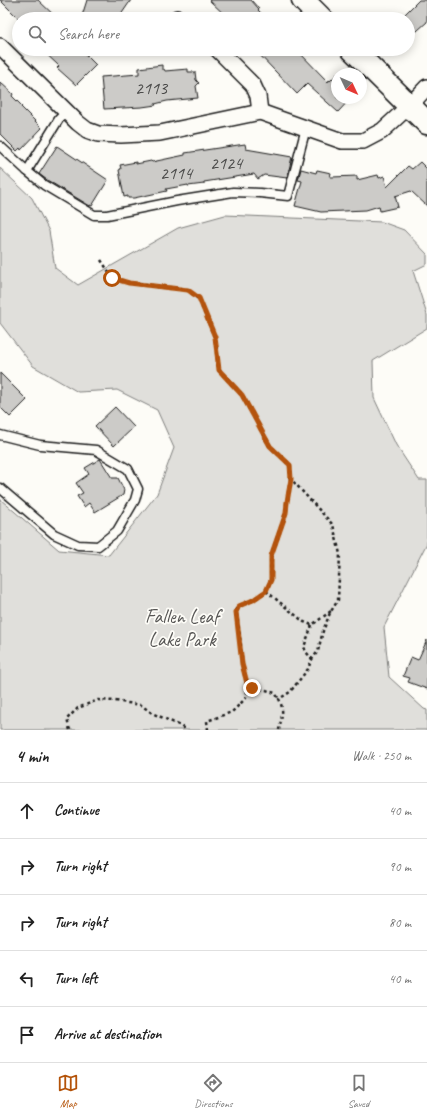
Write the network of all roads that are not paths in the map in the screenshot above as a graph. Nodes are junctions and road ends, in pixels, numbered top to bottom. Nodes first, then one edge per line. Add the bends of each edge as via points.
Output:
1 (303, 0) edge
2 (315, 12) edge
3 (0, 46) edge
4 (224, 56) edge
5 (359, 56) edge
6 (427, 87) edge
7 (409, 106) junction
8 (66, 112) junction
9 (260, 112) junction
10 (427, 123) edge
11 (306, 128) junction
12 (0, 146) edge
13 (27, 171) junction
14 (0, 435) edge
15 (0, 488) edge

1 - 2 street
3 - 8 street
4 - 9 street via 253,85 258,96
5 - 7 street
6 - 7 street
7 - 10 street
7 - 11 street via 382,131 363,142 342,141
8 - 9 street via 87,130 98,134 121,135 160,133
8 - 13 lane
9 - 11 street
11 - 13 lane via 288,196 233,192 107,215 94,215
12 - 13 lane
14 - 15 lane via 40,445 96,450 128,469 138,489 135,500 117,531 98,546 78,545 54,534

